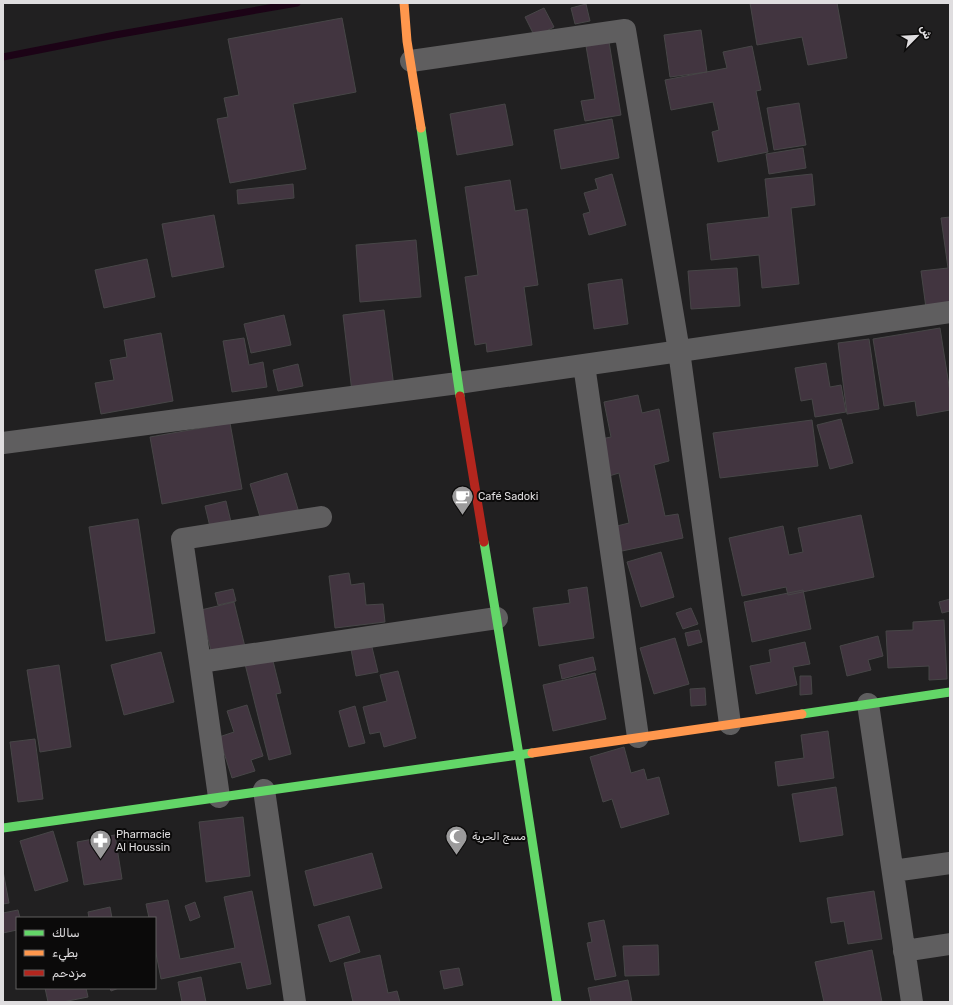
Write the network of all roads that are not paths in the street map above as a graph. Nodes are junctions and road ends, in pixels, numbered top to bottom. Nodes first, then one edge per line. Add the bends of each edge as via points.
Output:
1 (404, 3) edge
2 (409, 51) junction
3 (950, 312) edge
4 (679, 351) junction
5 (584, 365) junction
6 (458, 383) junction
7 (3, 443) edge
8 (321, 517) dead end
9 (497, 618) junction
10 (200, 662) junction
11 (950, 692) edge
12 (868, 704) junction
13 (730, 724) junction
14 (638, 737) junction
15 (519, 755) junction
16 (264, 790) junction
17 (219, 797) junction
18 (3, 828) edge
19 (950, 863) edge
20 (892, 871) junction
21 (950, 944) edge
22 (904, 951) junction
23 (295, 1002) edge
24 (557, 1002) edge
25 (912, 1002) edge

1 - 2 main road
2 - 4 street via 625,30
2 - 6 main road
3 - 4 street
4 - 5 street
4 - 13 street
5 - 6 street
5 - 14 street
6 - 7 street
6 - 9 main road
8 - 10 street via 182,539
9 - 10 street
9 - 15 main road
10 - 17 street
11 - 12 main road
12 - 13 main road
12 - 20 street
13 - 14 main road
14 - 15 main road
15 - 16 main road
15 - 24 main road
16 - 17 main road
16 - 23 street
17 - 18 main road
19 - 20 street
20 - 22 street
21 - 22 street
22 - 25 street

